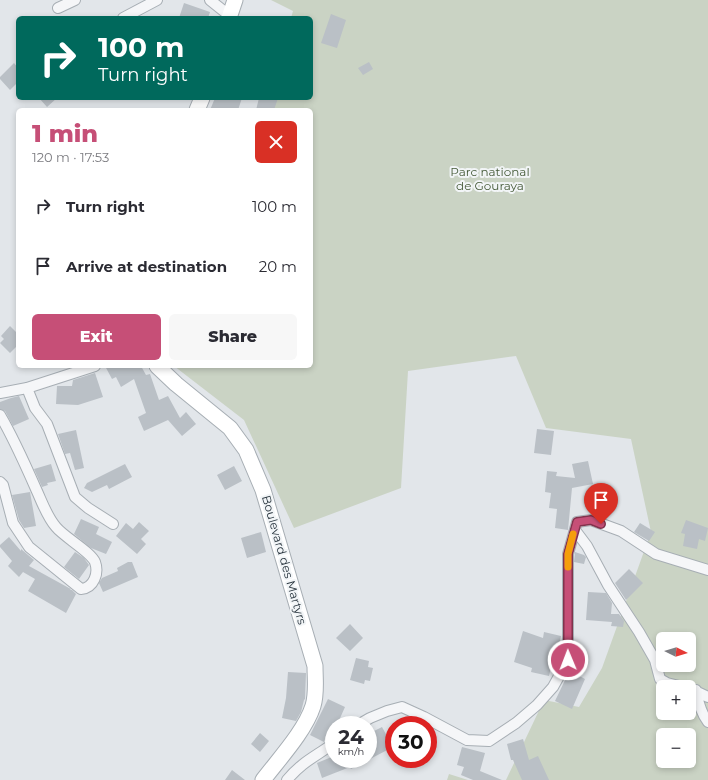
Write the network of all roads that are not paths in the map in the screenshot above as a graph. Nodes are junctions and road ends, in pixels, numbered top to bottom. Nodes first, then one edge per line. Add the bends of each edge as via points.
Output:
1 (75, 0) edge
2 (157, 0) edge
3 (210, 0) edge
4 (235, 0) edge
5 (58, 8) dead end
6 (127, 16) edge
7 (228, 16) edge
8 (229, 16) edge
9 (89, 368) edge
10 (158, 368) edge
11 (27, 388) junction
12 (0, 393) edge
13 (0, 415) edge
14 (0, 482) edge
15 (113, 524) dead end
16 (575, 530) junction
17 (708, 570) edge
18 (662, 680) edge
19 (696, 692) edge
20 (708, 697) edge
21 (696, 698) edge
22 (375, 716) edge
23 (708, 722) edge
24 (325, 748) edge
25 (263, 780) edge
26 (287, 780) edge

1 - 5 street
2 - 6 street
3 - 7 street
4 - 8 main road
9 - 11 street
10 - 25 main road, Boulevard des Martyrs via 230,428 246,450 263,490 315,666 316,688 313,706 305,725
11 - 12 street
11 - 15 street via 36,408 48,424 75,497
13 - 14 street via 56,528 94,559 97,569 94,582 86,589 81,589 28,547 13,523
16 - 17 street via 577,522 591,520 622,531 656,554
16 - 18 street via 639,632 655,660
16 - 22 street via 568,554 568,660 553,686 537,705 516,723 488,741 467,740 402,707
19 - 20 street
21 - 23 street
24 - 26 street via 310,757

